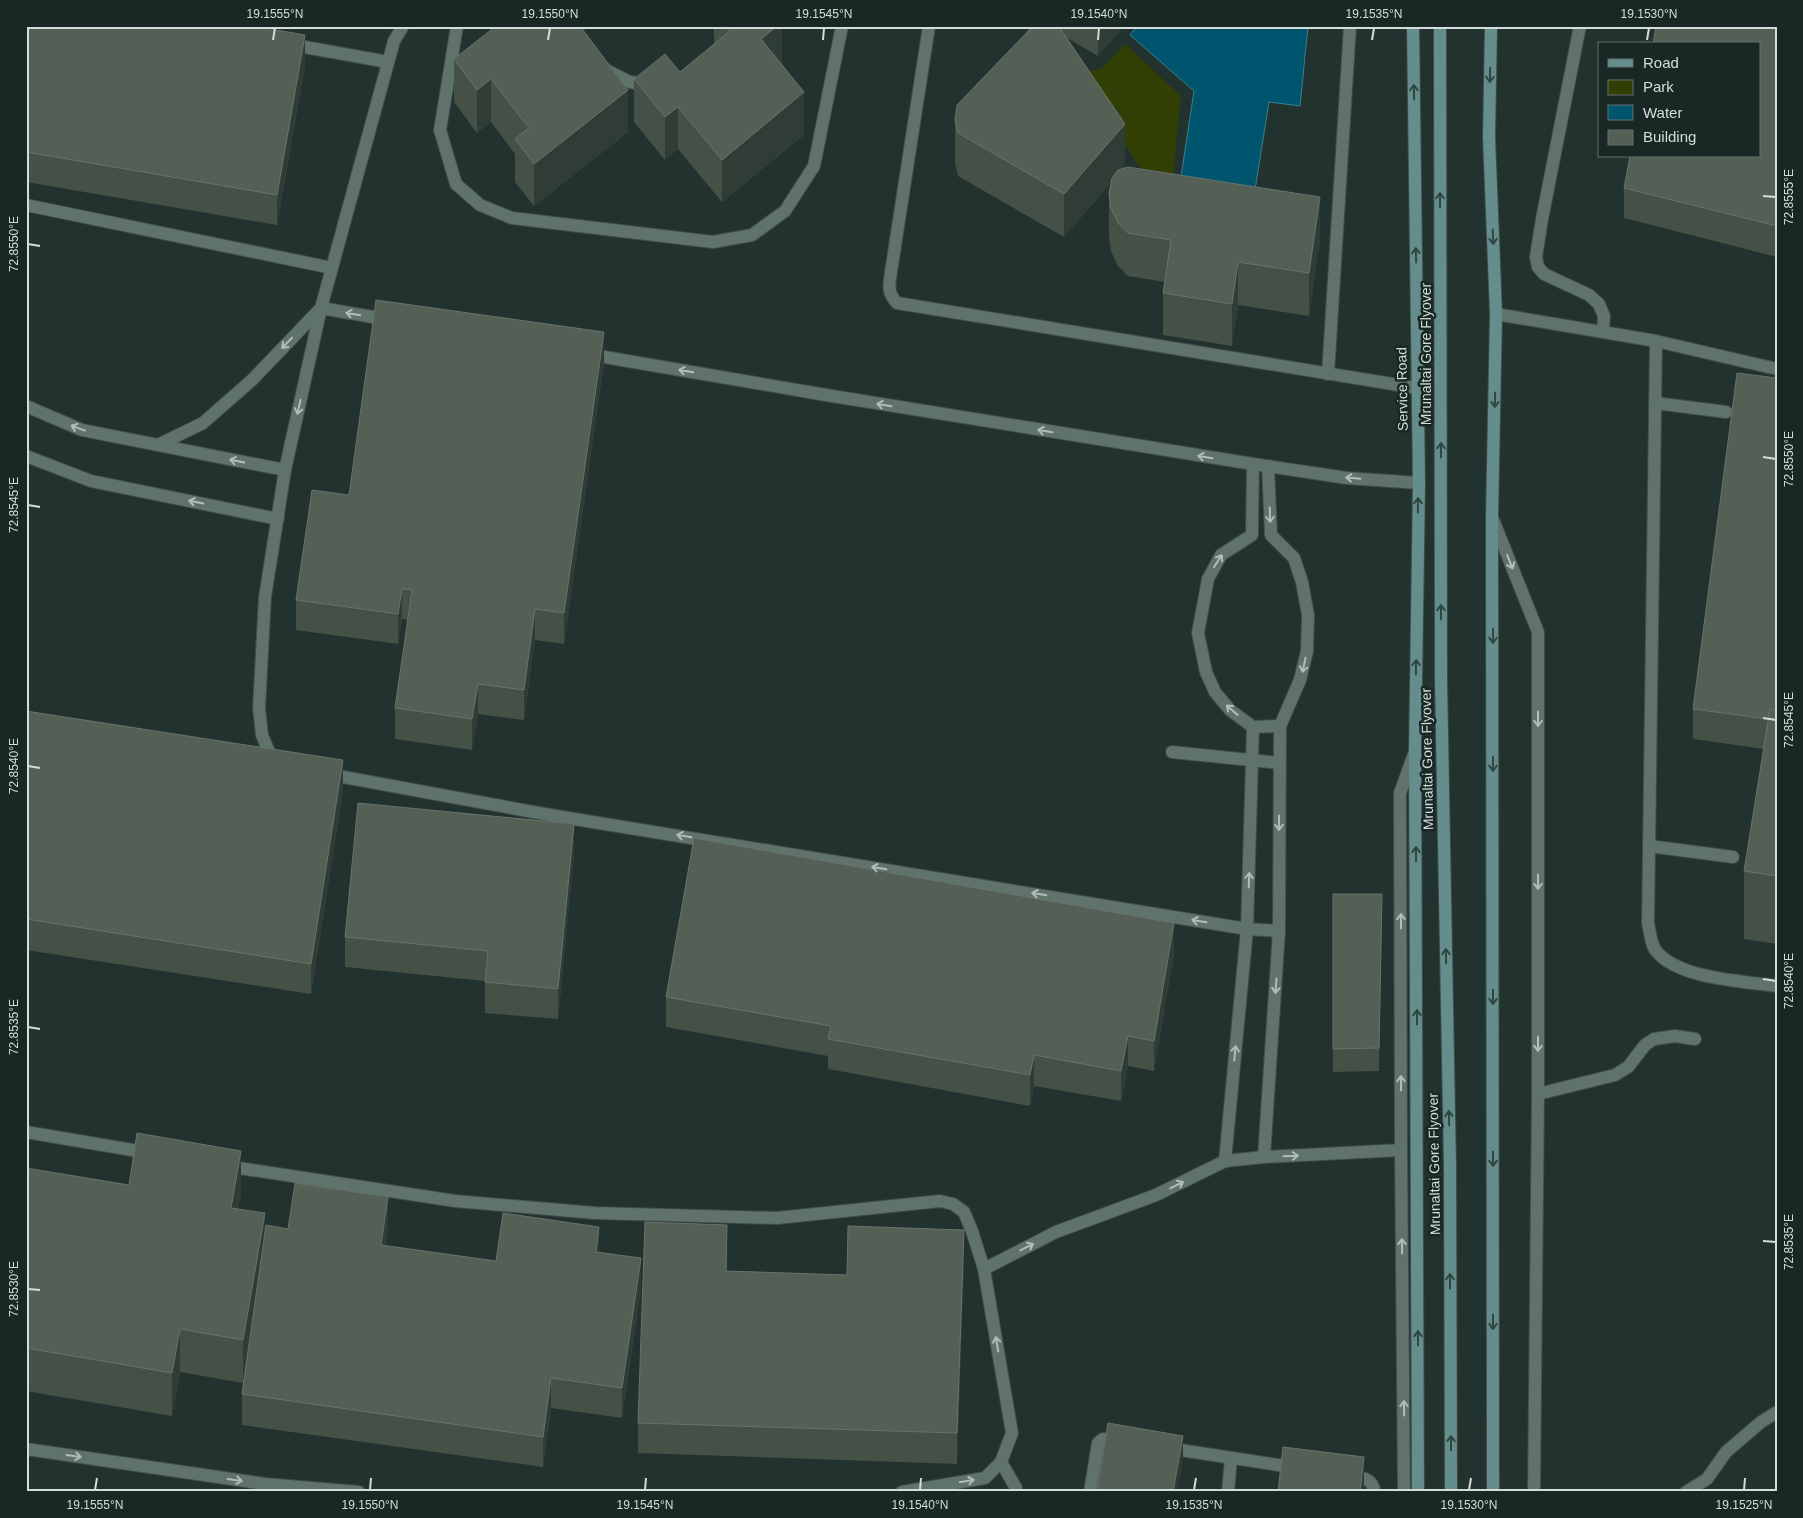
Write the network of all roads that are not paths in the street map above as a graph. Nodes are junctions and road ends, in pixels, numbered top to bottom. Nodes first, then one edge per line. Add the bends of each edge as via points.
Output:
1 (393, 26) edge
2 (402, 26) edge
3 (457, 26) edge
4 (842, 26) edge
5 (929, 26) edge
6 (1350, 26) edge
7 (1413, 26) edge
8 (1440, 26) edge
9 (1490, 26) edge
10 (1580, 26) edge
11 (275, 41) edge
12 (394, 41) junction
13 (593, 56) edge
14 (388, 62) junction
15 (661, 84) edge
16 (26, 205) edge
17 (332, 268) junction
18 (321, 308) junction
19 (1496, 314) junction
20 (400, 322) edge
21 (1603, 332) junction
22 (1656, 341) junction
23 (577, 353) edge
24 (1777, 369) edge
25 (1328, 374) junction
26 (1417, 388) junction
27 (1656, 403) junction
28 (26, 406) edge
29 (1726, 412) dead end
30 (158, 445) junction
31 (26, 456) edge
32 (1253, 464) junction
33 (1268, 466) junction
34 (285, 470) junction
35 (1419, 483) junction
36 (1492, 517) junction
37 (278, 519) junction
38 (1252, 535) junction
39 (1271, 535) junction
40 (1280, 726) junction
41 (1253, 727) junction
42 (1415, 751) junction
43 (1172, 752) dead end
44 (1252, 760) junction
45 (1279, 763) junction
46 (290, 768) edge
47 (319, 773) edge
48 (1649, 846) junction
49 (1733, 857) dead end
50 (1247, 929) junction
51 (1280, 932) junction
52 (1777, 986) edge
53 (1696, 1039) dead end
54 (1538, 1094) junction
55 (26, 1132) edge
56 (1401, 1150) junction
57 (163, 1156) edge
58 (1264, 1157) junction
59 (1225, 1161) junction
60 (212, 1164) edge
61 (984, 1269) junction
62 (1777, 1412) edge
63 (1140, 1444) edge
64 (1158, 1446) edge
65 (26, 1449) edge
66 (1231, 1458) junction
67 (1001, 1462) junction
68 (1314, 1471) edge
69 (1333, 1474) edge
70 (352, 1492) edge
71 (902, 1492) edge
72 (1016, 1492) edge
73 (1090, 1492) edge
74 (1228, 1492) edge
75 (1375, 1492) edge
76 (1404, 1492) edge
77 (1418, 1492) edge
78 (1451, 1492) edge
79 (1493, 1492) edge
80 (1534, 1492) edge
81 (1686, 1492) edge

1 - 12 street
2 - 12 street
3 - 4 street via 440,130 456,184 480,204 512,218 713,242 752,235 785,211 814,166
5 - 25 street via 889,287 897,303
6 - 25 street
26 -> 7 main road, Service Road
78 -> 8 main road, Mrunaltai Gore Flyover via 1450,1167 1441,679
9 -> 19 main road via 1489,137
10 - 21 street via 1536,258 1544,274 1590,295 1599,304 1604,316
11 - 14 street
12 - 14 street
13 - 15 street via 605,70 630,82 652,87
14 - 17 street
16 - 17 street
17 - 18 street
20 -> 18 street
18 -> 30 street via 252,380 203,423
18 -> 34 street
19 - 21 street
19 -> 36 main road
21 - 22 street
22 - 24 street
22 - 27 street
32 -> 23 street
25 - 26 street
26 - 35 main road, Service Road
27 - 29 street
27 - 48 street
30 -> 28 street via 82,430
34 -> 30 street
37 -> 31 street via 91,481
32 - 33 street
32 - 38 street
35 -> 33 street via 1347,478
33 -> 39 street
34 - 37 street
42 -> 35 main road, Service Road
36 -> 54 street via 1538,632
36 -> 79 main road
37 - 46 street via 265,596 259,708 262,734 272,759
38 - 39 street
41 -> 38 street via 1230,710 1215,692 1206,672 1198,633 1208,578 1221,555
39 -> 40 street via 1294,558 1308,615 1307,651 1300,680
40 - 41 street
40 - 45 street
41 - 44 street
56 -> 42 street via 1400,793
77 -> 42 main road, Mrunaltai Gore Flyover
43 - 44 street
44 - 45 street
50 -> 44 street
45 -> 51 street
50 -> 47 street
48 - 49 street
48 - 52 street via 1648,923 1656,952 1675,967 1699,975
50 - 51 street
59 -> 50 street
51 -> 58 street
53 - 54 street via 1675,1036 1654,1039 1645,1045 1628,1067 1615,1075
54 - 80 street
55 - 57 street
58 -> 56 street
76 -> 56 street
58 - 59 street
61 -> 59 street via 1056,1232 1156,1195
60 - 61 street via 455,1200 595,1213 777,1218 940,1201 964,1212
67 -> 61 street via 1012,1434
62 - 81 street via 1726,1452 1707,1479
63 - 73 street via 1103,1439 1098,1443
64 - 66 street
65 -> 70 street via 265,1484
66 - 68 street
66 - 74 street
71 -> 67 street via 985,1478
67 - 72 street
69 - 75 street via 1368,1480

